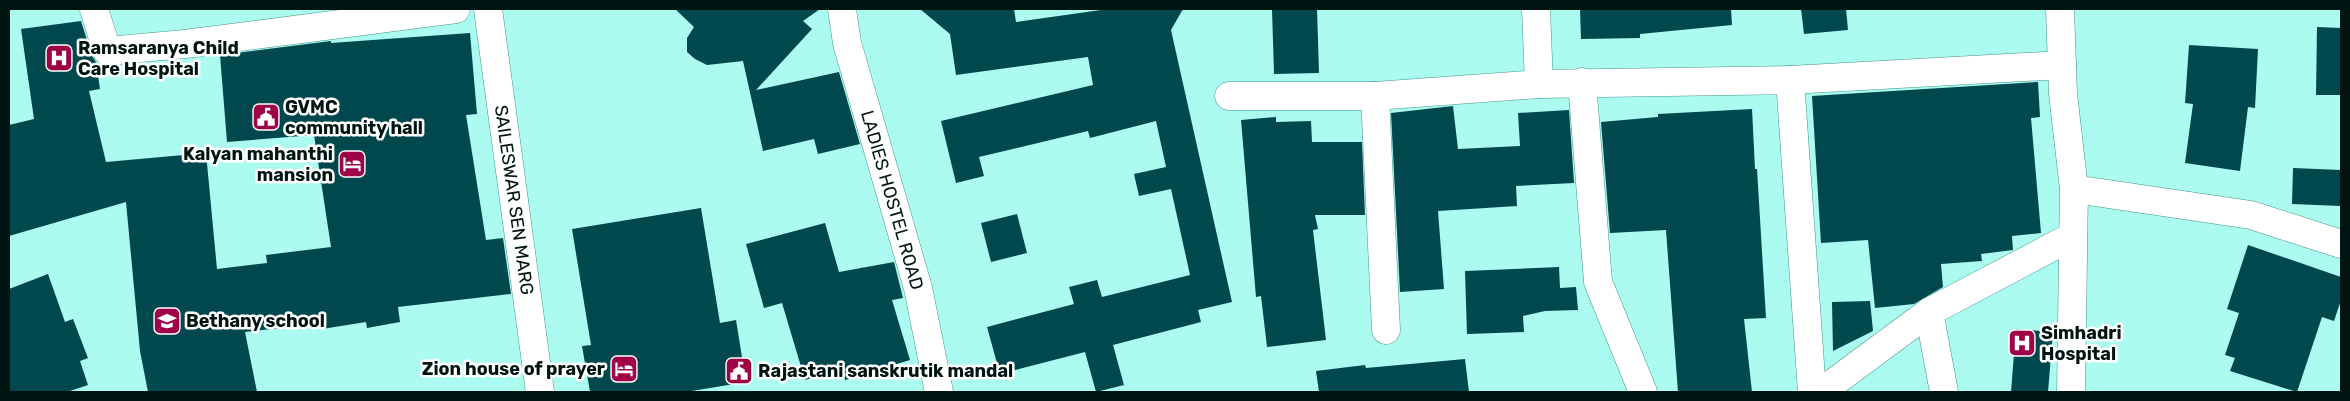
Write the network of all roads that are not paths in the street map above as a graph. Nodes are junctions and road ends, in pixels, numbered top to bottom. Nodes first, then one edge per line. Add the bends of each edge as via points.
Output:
1 (94, 9) edge
2 (456, 9) edge
3 (488, 9) edge
4 (842, 9) edge
5 (1536, 9) edge
6 (2060, 9) edge
7 (2062, 65) junction
8 (1790, 80) junction
9 (1582, 82) junction
10 (1539, 84) junction
11 (1229, 96) dead end
12 (1375, 96) junction
13 (2074, 189) junction
14 (2073, 236) junction
15 (2341, 244) edge
16 (1929, 312) junction
17 (1386, 330) dead end
18 (540, 392) edge
19 (940, 392) edge
20 (1643, 392) edge
21 (1812, 392) edge
22 (1821, 392) edge
23 (1944, 392) edge
24 (2071, 392) edge

1 - 2 street via 107,51
3 - 18 street, SAILESWAR SEN MARG
4 - 19 street, LADIES HOSTEL ROAD via 847,43 918,288
5 - 10 street
6 - 7 street
7 - 8 street
7 - 13 street
8 - 9 street
8 - 21 street
9 - 10 street
9 - 20 street via 1598,282
10 - 12 street
11 - 12 street
12 - 17 street
13 - 14 street
13 - 15 street via 2251,215
14 - 16 street
14 - 24 street
16 - 22 street
16 - 23 street

